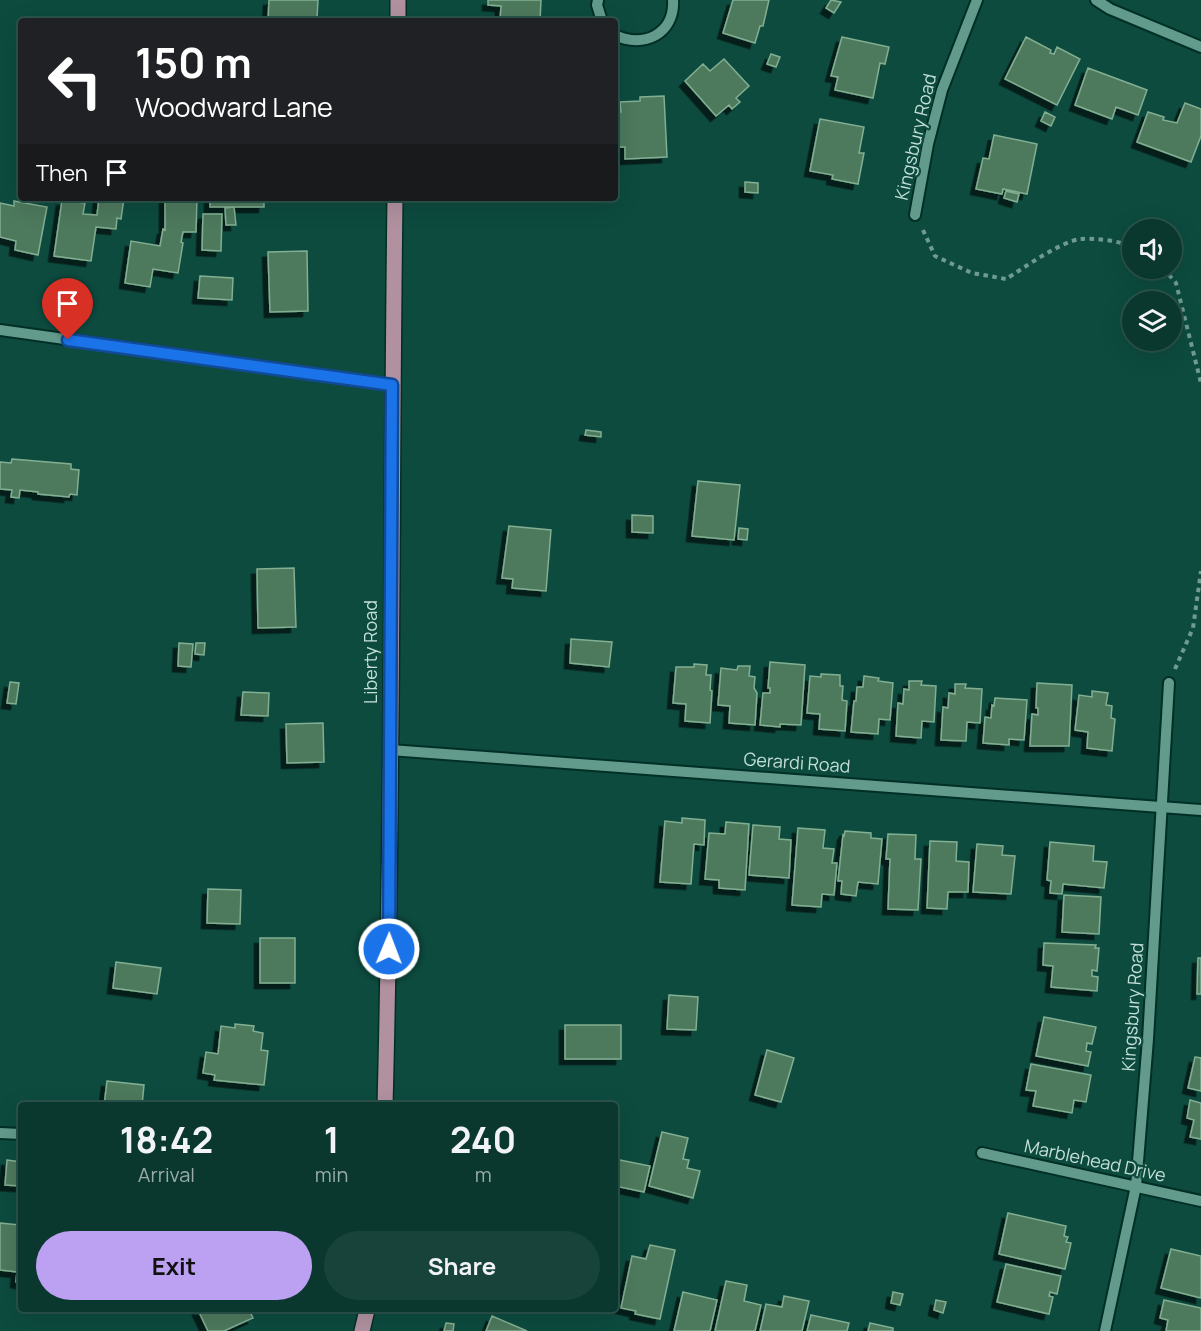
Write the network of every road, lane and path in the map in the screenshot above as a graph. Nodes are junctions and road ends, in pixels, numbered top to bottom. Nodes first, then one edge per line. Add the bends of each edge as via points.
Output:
1 (398, 0) edge
2 (598, 0) edge
3 (673, 0) edge
4 (977, 0) edge
5 (1096, 0) edge
6 (398, 18) edge
7 (601, 18) edge
8 (618, 36) edge
9 (1201, 47) edge
10 (395, 201) edge
11 (915, 215) joint
12 (1122, 243) edge
13 (1173, 279) edge
14 (0, 330) edge
15 (1201, 383) edge
16 (392, 385) junction
17 (1201, 571) edge
18 (1169, 683) joint
19 (390, 750) junction
20 (1162, 806) junction
21 (1201, 810) edge
22 (385, 1102) edge
23 (0, 1133) edge
24 (18, 1134) edge
25 (982, 1153) dead end
26 (1136, 1186) junction
27 (1201, 1201) edge
28 (367, 1312) edge
29 (362, 1331) edge
30 (1106, 1331) edge

1 - 6 main road
2 - 7 street
3 - 8 street via 670,21 662,31 639,41
4 - 11 street, Kingsbury Road via 942,90
5 - 9 street
10 - 16 main road, Liberty Road
11 - 12 path via 935,256 972,273 1006,279 1043,255 1079,239
13 - 15 path
14 - 16 street
16 - 19 main road, Liberty Road
17 - 18 path via 1193,628
18 - 20 street, Kingsbury Road
19 - 20 street, Gerardi Road
19 - 22 main road, Liberty Road
20 - 21 street, Gerardi Road
20 - 26 street, Kingsbury Road
23 - 24 street
25 - 26 street, Marblehead Drive
26 - 27 street, Marblehead Drive
26 - 30 street, Kingsbury Road
28 - 29 main road

